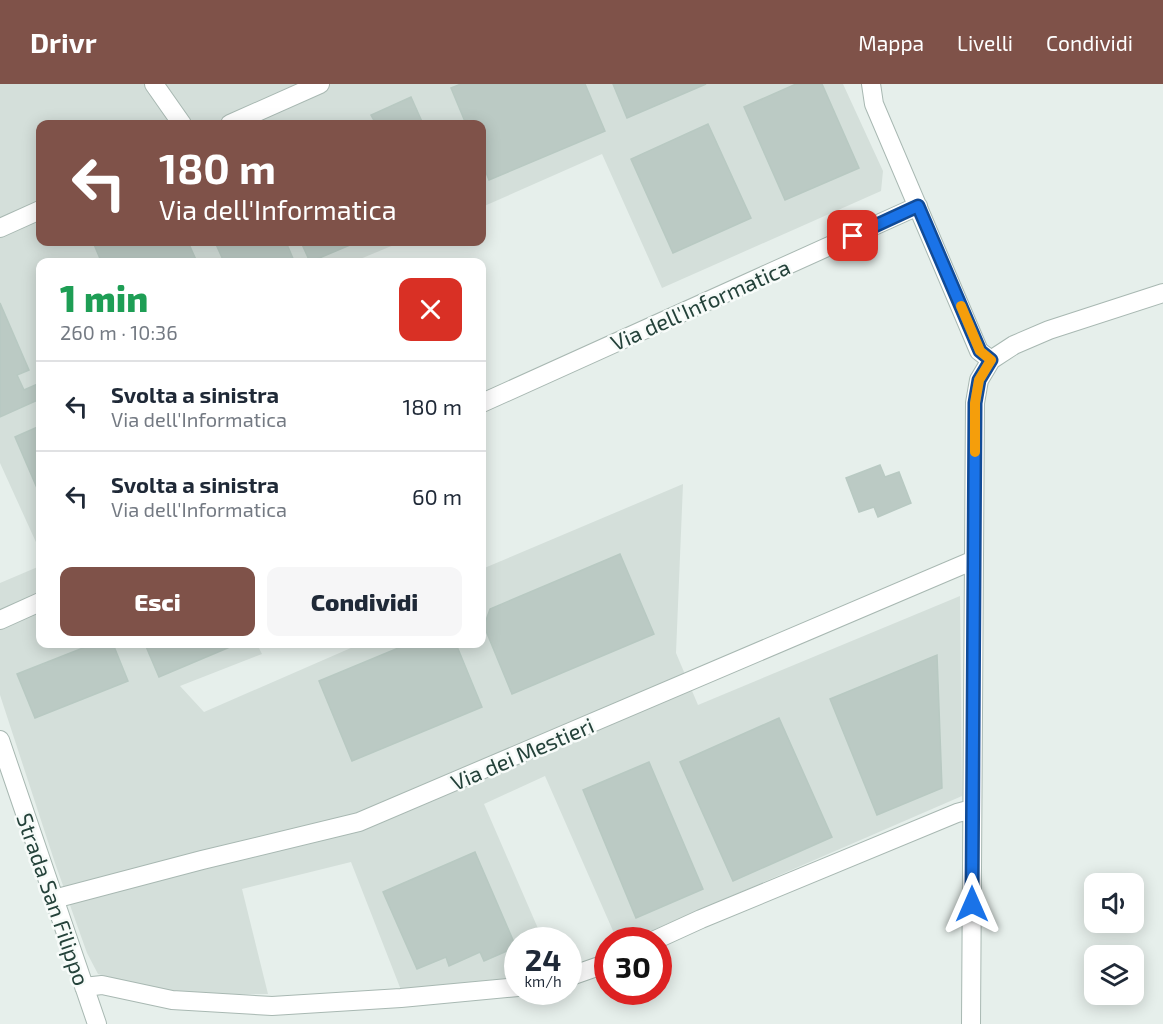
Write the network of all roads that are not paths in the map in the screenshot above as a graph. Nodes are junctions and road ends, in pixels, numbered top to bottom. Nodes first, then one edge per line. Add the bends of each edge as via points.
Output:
1 (154, 84) edge
2 (320, 84) edge
3 (871, 84) edge
4 (179, 120) edge
5 (239, 120) edge
6 (918, 206) junction
7 (36, 212) edge
8 (0, 228) edge
9 (1163, 293) edge
10 (991, 360) junction
11 (486, 401) edge
12 (974, 560) junction
13 (36, 604) edge
14 (0, 620) edge
15 (0, 740) edge
16 (972, 809) junction
17 (54, 899) junction
18 (672, 932) edge
19 (84, 987) junction
20 (504, 988) edge
21 (97, 1024) edge
22 (971, 1024) edge

1 - 4 street
2 - 5 street
3 - 6 street via 874,104
6 - 10 street via 980,351
6 - 11 street, Via dell'Informatica
7 - 8 street
9 - 10 street via 1049,330
10 - 12 street via 979,380 975,403
12 - 16 street
12 - 17 street, Via dei Mestieri via 359,822
13 - 14 street
15 - 17 street, Strada San Filippo
16 - 18 street
16 - 22 street
17 - 19 street, Strada San Filippo
19 - 20 street via 102,985 172,1000 272,1006
19 - 21 street, Strada San Filippo

